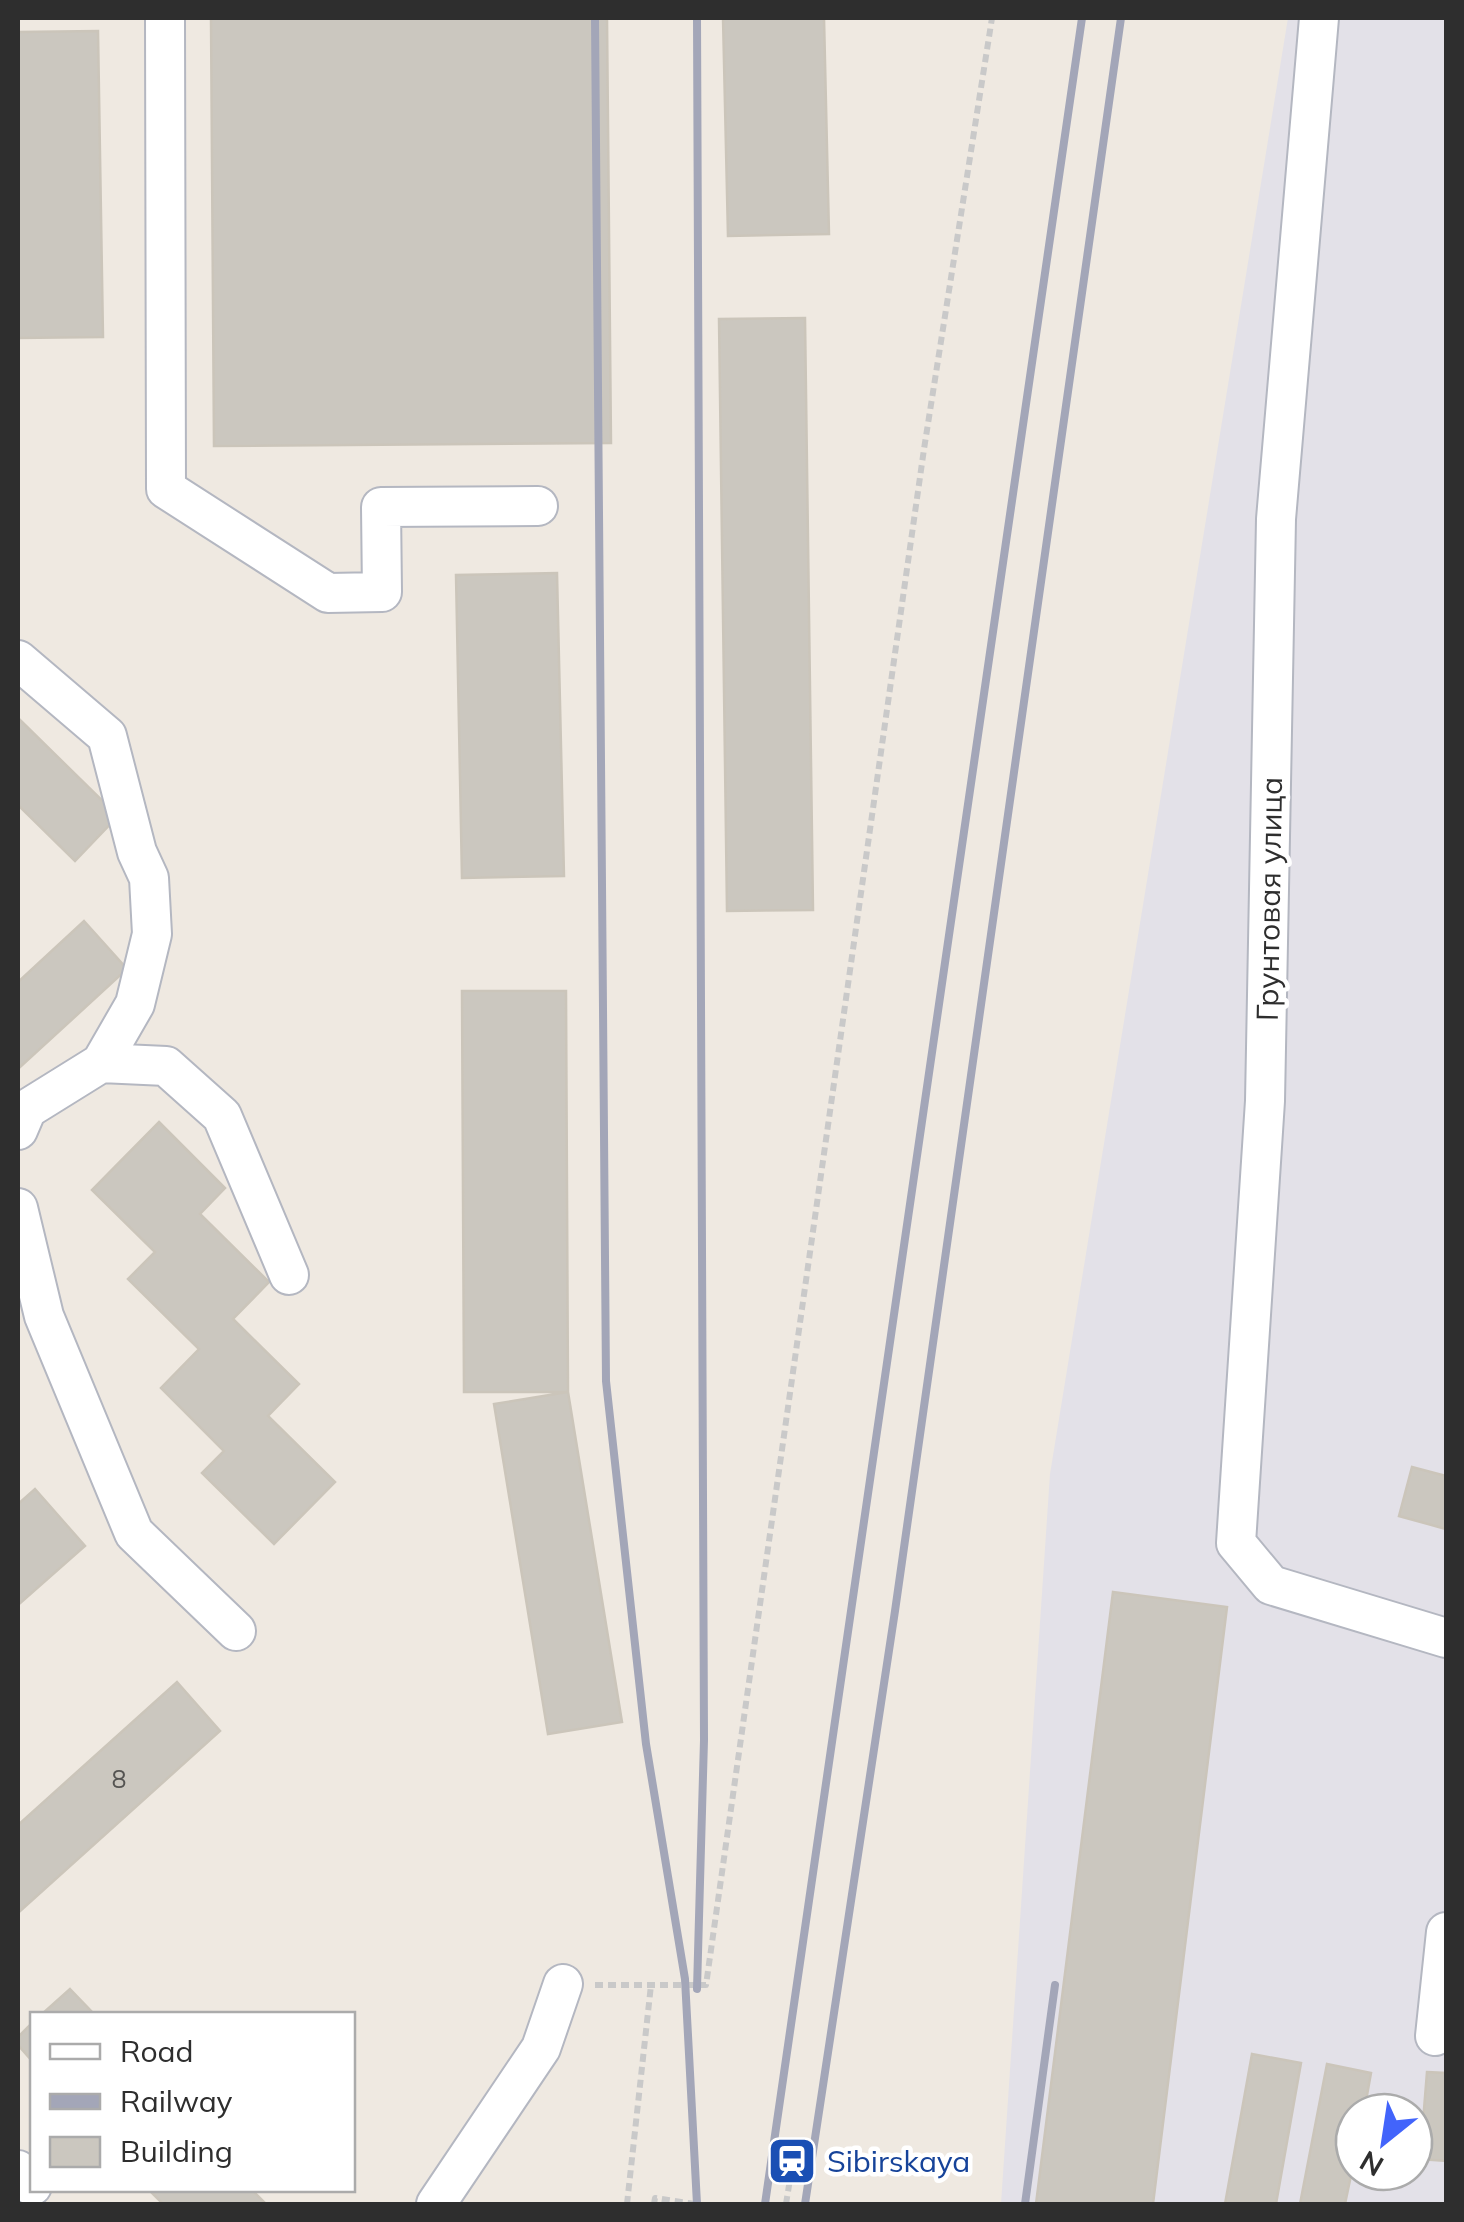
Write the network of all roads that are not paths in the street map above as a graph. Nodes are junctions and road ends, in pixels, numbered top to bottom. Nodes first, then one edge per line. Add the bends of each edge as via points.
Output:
1 (165, 18) edge
2 (1318, 18) edge
3 (538, 506) dead end
4 (18, 660) edge
5 (101, 1063) junction
6 (18, 1130) edge
7 (18, 1208) edge
8 (289, 1275) dead end
9 (44, 1316) junction
10 (18, 1343) edge
11 (236, 1631) dead end
12 (1446, 1638) edge
13 (1446, 1932) edge
14 (563, 1984) road end
15 (1435, 2036) dead end
16 (436, 2204) edge

1 - 3 street via 166,488 328,593 382,592 382,507
2 - 12 street, Грунтовая улица via 1276,519 1265,1101 1236,1544 1271,1585
4 - 5 street via 107,736 149,878 152,934 135,1004
5 - 6 street via 27,1109
5 - 8 street via 166,1066 222,1116
7 - 9 street
9 - 10 street
9 - 11 street via 134,1534
13 - 15 street
14 - 16 street via 542,2048

